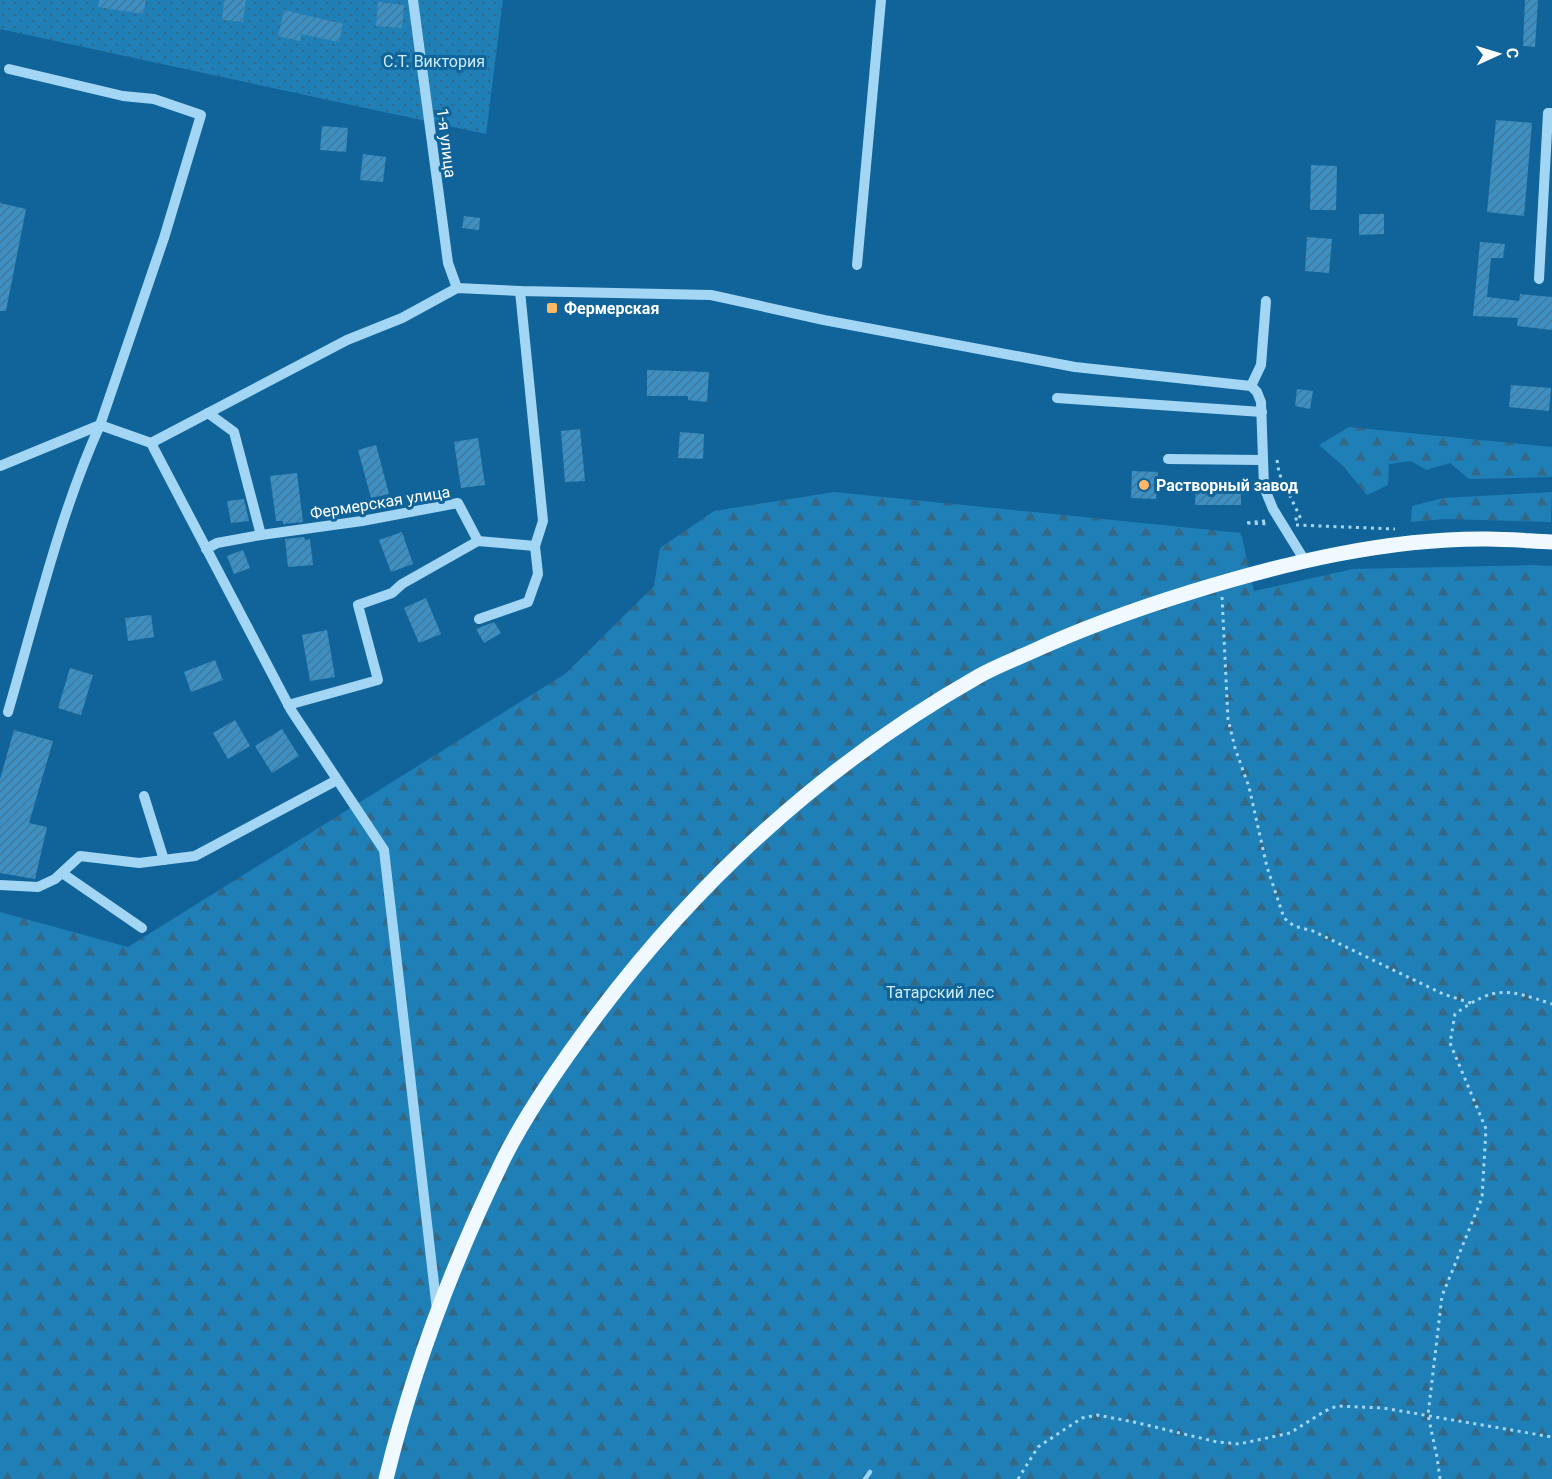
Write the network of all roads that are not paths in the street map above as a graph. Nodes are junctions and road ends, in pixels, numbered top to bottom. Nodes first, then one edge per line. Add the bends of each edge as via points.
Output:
1 (413, 0) edge
2 (881, 0) edge
3 (9, 69) dead end
4 (1552, 113) edge
5 (857, 265) dead end
6 (1539, 279) dead end
7 (457, 288) junction
8 (520, 291) junction
9 (1266, 302) dead end
10 (1251, 386) junction
11 (1057, 398) dead end
12 (1262, 412) junction
13 (208, 413) junction
14 (100, 425) junction
15 (151, 443) junction
16 (1168, 459) dead end
17 (1262, 460) junction
18 (0, 466) edge
19 (261, 535) junction
20 (478, 541) junction
21 (1552, 542) edge
22 (535, 546) junction
23 (206, 549) junction
24 (1305, 561) junction
25 (479, 619) dead end
26 (288, 705) junction
27 (8, 712) dead end
28 (337, 780) junction
29 (144, 796) dead end
30 (164, 860) junction
31 (62, 873) junction
32 (0, 885) edge
33 (142, 928) dead end
34 (437, 1310) junction
35 (386, 1479) edge

1 - 7 street, 1-я улица via 448,263
2 - 5 street
3 - 14 street via 123,96 154,99 201,115
4 - 6 street via 1548,113
7 - 8 street
7 - 13 street
8 - 10 street via 711,295 1075,367
8 - 22 street via 543,521
9 - 10 street via 1261,365
10 - 12 street via 1257,392
11 - 12 street
12 - 17 street
13 - 15 street
13 - 19 street via 234,432
14 - 15 street
14 - 18 street
14 - 27 street via 67,509
15 - 23 street
16 - 17 street
17 - 24 street via 1264,487 1273,509
19 - 20 street, Фермерская улица via 458,503
19 - 23 street, Фермерская улица via 217,543
20 - 22 street
20 - 26 street via 402,584 392,594 358,605 378,680
21 - 24 main road via 1485,538 1390,545
22 - 25 street via 538,574 528,602
23 - 26 street
24 - 34 main road via 1146,605 1072,633 983,674 900,723 825,778 761,834 692,904 628,974 562,1061 505,1156
26 - 28 street
28 - 30 street via 195,856
28 - 34 street via 384,850
29 - 30 street
30 - 31 street via 139,863 80,856
31 - 32 street via 38,887
31 - 33 street
34 - 35 main road

